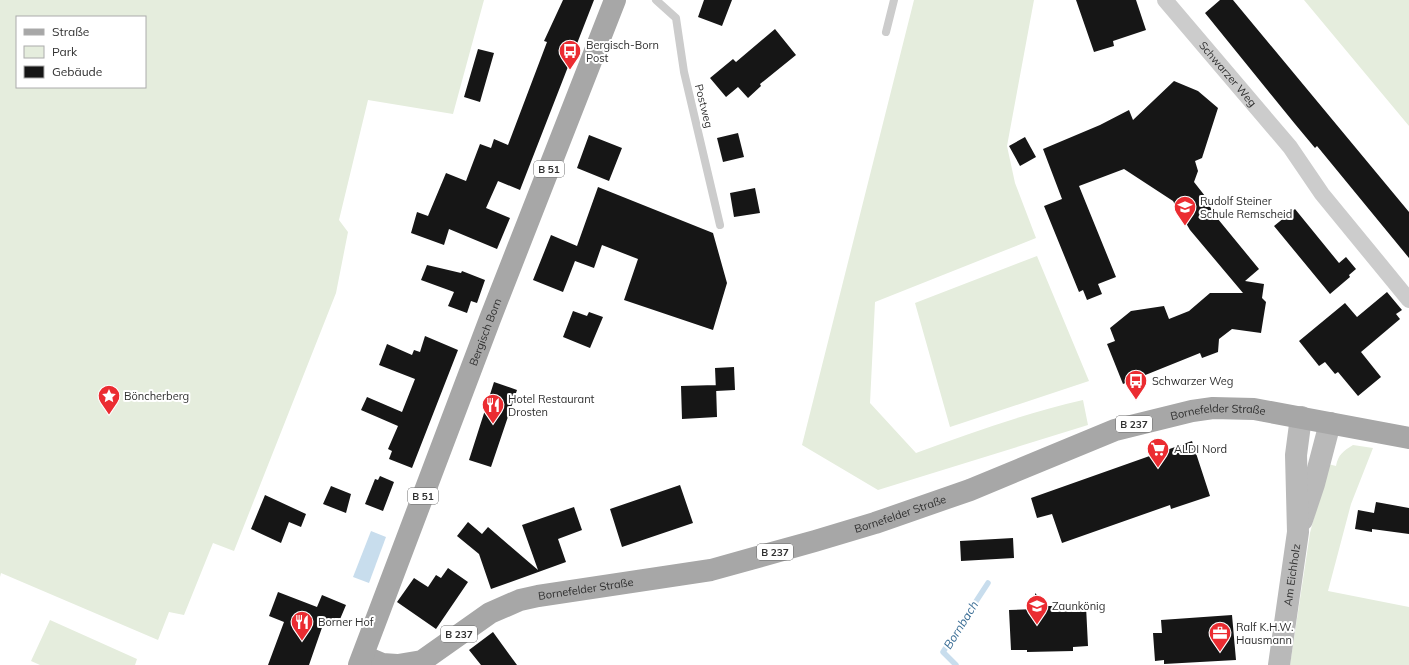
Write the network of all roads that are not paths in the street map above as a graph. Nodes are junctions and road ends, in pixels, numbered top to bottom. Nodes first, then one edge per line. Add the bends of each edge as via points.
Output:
1 (615, 0) edge
2 (656, 0) edge
3 (894, 0) edge
4 (1165, 0) edge
5 (886, 32) dead end
6 (720, 225) dead end
7 (1409, 300) edge
8 (1301, 417) junction
9 (1330, 423) junction
10 (1409, 438) edge
11 (1298, 532) junction
12 (361, 660) edge
13 (398, 665) edge
14 (1280, 665) edge

1 - 12 main road, Bergisch Born / B 51 via 490,319
2 - 6 lane, Postweg via 676,18 684,72
3 - 5 lane
4 - 7 street, Schwarzer Weg via 1290,147 1322,194
8 - 9 main road, Bornefelder Straße / B 237
8 - 11 main road, Am Eichholz via 1296,455
8 - 13 main road, Bornefelder Straße / B 237 via 1254,409 1213,408 1140,422 970,490 815,541 711,570 520,600 480,619 422,661
9 - 10 main road, Bornefelder Straße / B 237
9 - 11 main road, Am Eichholz
11 - 14 main road, Am Eichholz
12 - 13 main road, Bornefelder Straße / B 237

